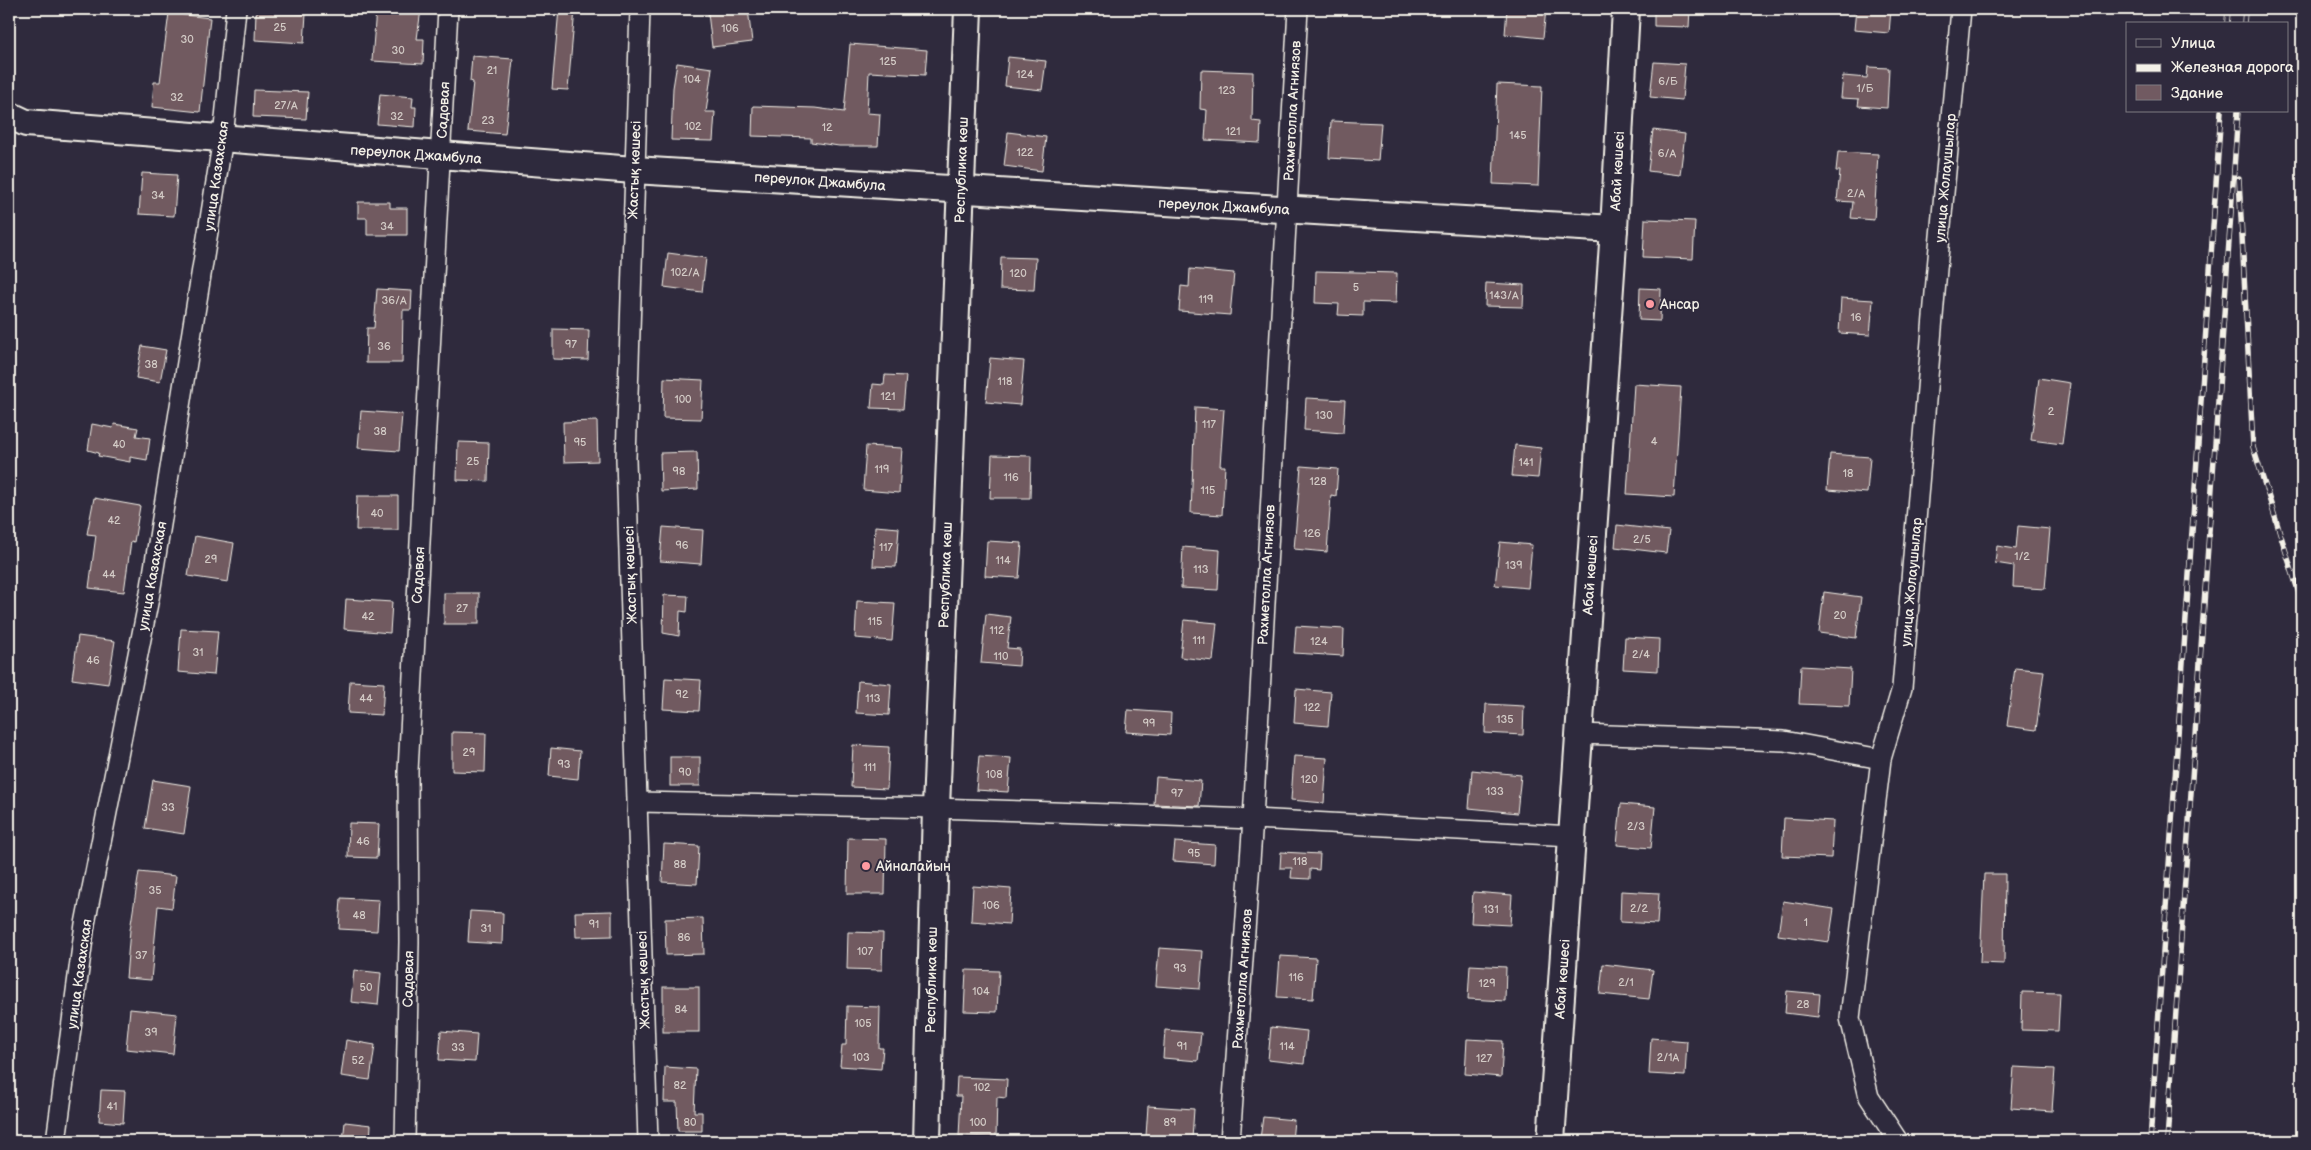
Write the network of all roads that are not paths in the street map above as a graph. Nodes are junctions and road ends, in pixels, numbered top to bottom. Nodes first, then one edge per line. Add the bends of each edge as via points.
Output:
1 (236, 9) edge
2 (448, 9) edge
3 (640, 9) edge
4 (968, 9) edge
5 (1298, 9) edge
6 (1626, 9) edge
7 (1961, 9) edge
8 (18, 119) edge
9 (223, 138) junction
10 (440, 156) junction
11 (634, 170) junction
12 (960, 190) junction
13 (1286, 210) junction
14 (1614, 230) junction
15 (1579, 734) junction
16 (1881, 759) junction
17 (639, 802) junction
18 (936, 808) junction
19 (1252, 819) junction
20 (1572, 836) junction
21 (56, 1141) edge
22 (405, 1141) edge
23 (648, 1141) edge
24 (927, 1141) edge
25 (1230, 1141) edge
26 (1551, 1141) edge
27 (1898, 1141) edge

1 - 9 street, улица Казахская
2 - 10 street, Садовая
3 - 11 street, Жастық көшесі
4 - 12 main road, Республика көш
5 - 13 street, Рахметолла Агниязов
6 - 14 main road, Абай көшесі
7 - 16 street, улица Жолаушылар via 1902,688
8 - 9 main road, переулок Джамбула
9 - 10 main road, переулок Джамбула
9 - 21 street, улица Казахская via 150,593 85,924
10 - 11 main road, переулок Джамбула
10 - 22 street, Садовая via 408,771
11 - 12 main road, переулок Джамбула
11 - 17 street, Жастық көшесі via 626,458
12 - 13 main road, переулок Джамбула
12 - 18 main road, Республика көш
13 - 14 main road, переулок Джамбула
13 - 19 street, Рахметолла Агниязов
14 - 15 main road, Абай көшесі
15 - 16 street via 1784,741
15 - 20 main road, Абай көшесі
16 - 27 street, улица Жолаушылар via 1850,1018 1869,1097
17 - 18 street
17 - 23 street, Жастық көшесі
18 - 19 street
18 - 24 main road, Республика көш
19 - 20 street
19 - 25 street, Рахметолла Агниязов
20 - 26 main road, Абай көшесі

